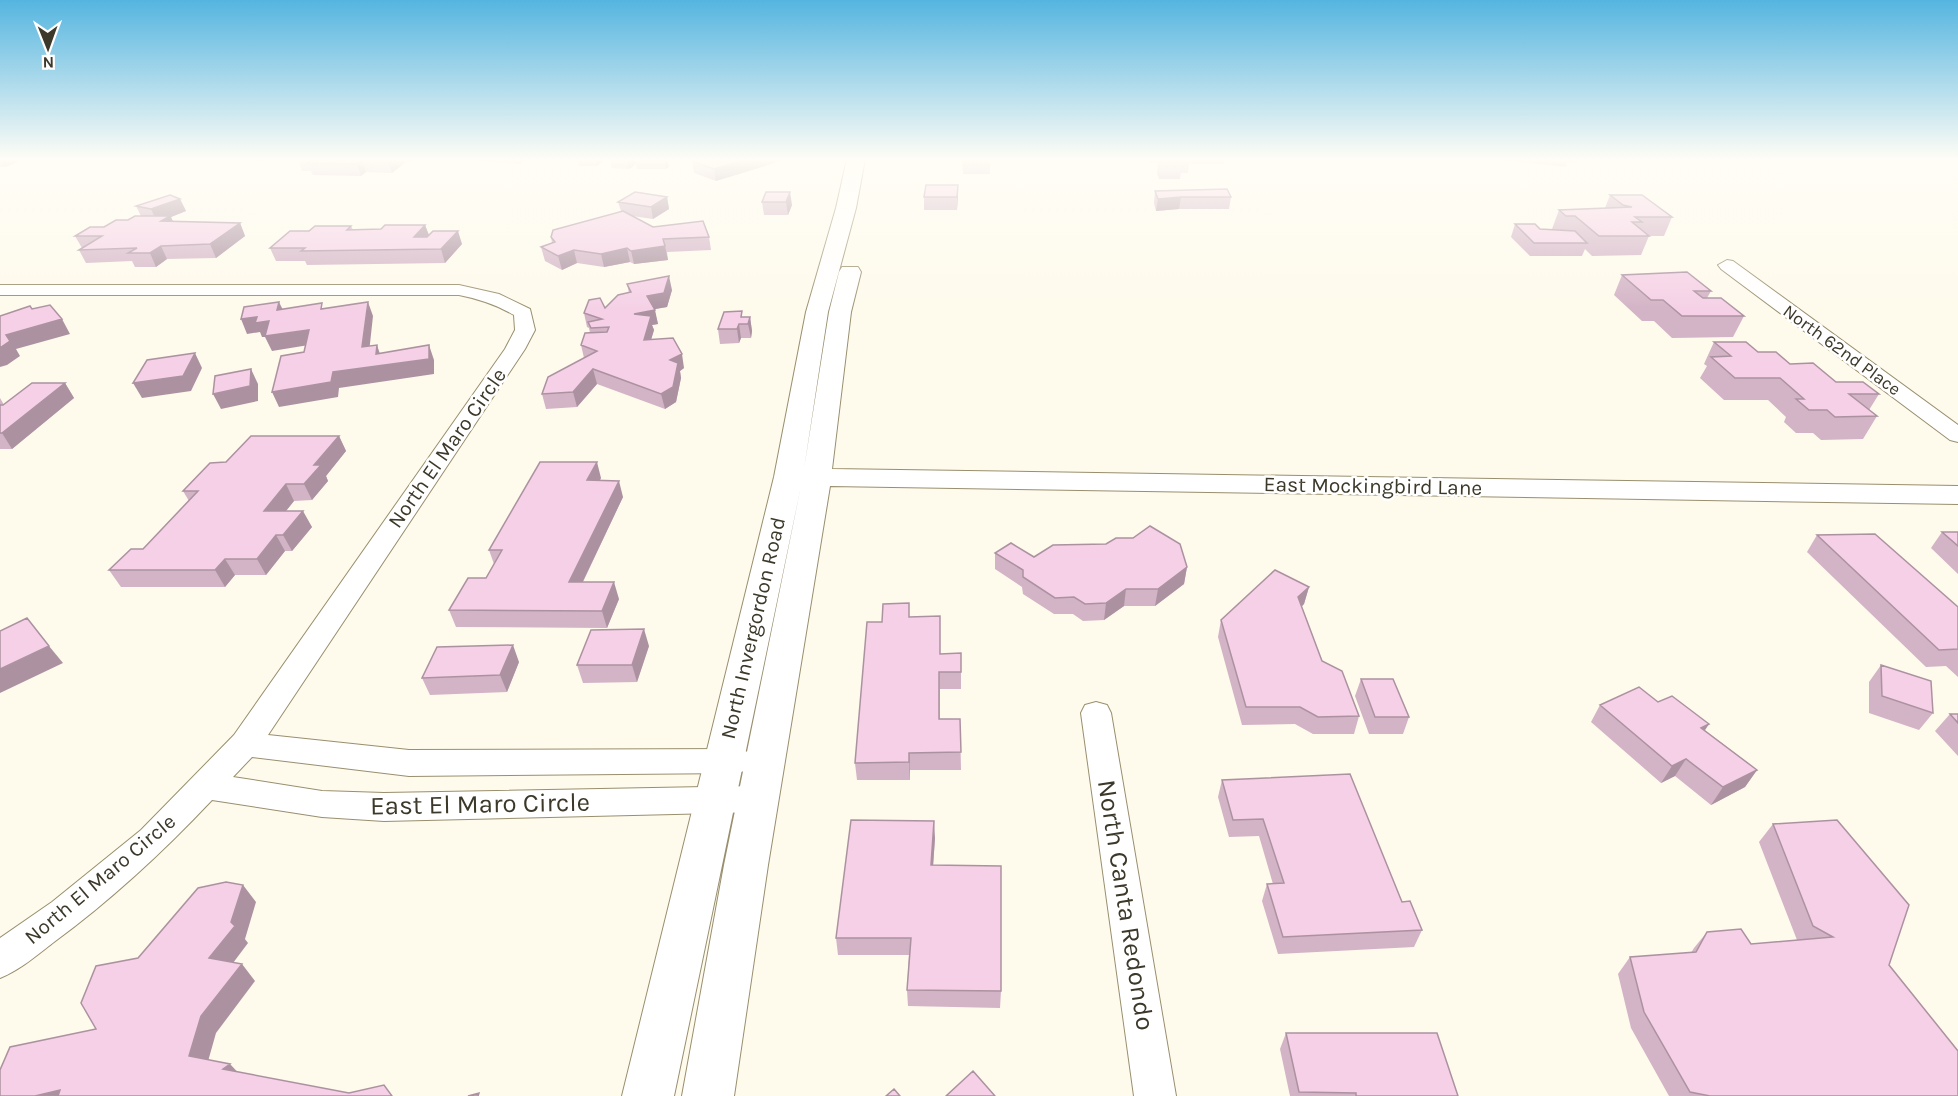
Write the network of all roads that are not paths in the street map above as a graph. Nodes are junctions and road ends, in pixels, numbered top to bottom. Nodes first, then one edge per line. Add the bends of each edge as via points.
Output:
1 (845, 210) edge
2 (866, 210) edge
3 (1727, 265) dead end
4 (0, 290) edge
5 (1958, 435) edge
6 (802, 477) junction
7 (1958, 495) edge
8 (1096, 713) dead end
9 (245, 744) junction
10 (722, 761) junction
11 (765, 761) junction
12 (204, 786) junction
13 (713, 800) junction
14 (758, 800) junction
15 (0, 960) edge
16 (648, 1096) edge
17 (708, 1096) edge
18 (1155, 1096) edge

1 - 6 street, North Invergordon Road via 818,312
2 - 6 street, North Invergordon Road
3 - 5 street, North 62nd Place
4 - 9 street, North El Maro Circle via 459,290 494,297 523,313 525,330 515,349
6 - 7 street, East Mockingbird Lane
6 - 10 street, North Invergordon Road
6 - 11 street, North Invergordon Road
8 - 18 street, North Canta Redondo
9 - 10 street, East El Maro Circle via 409,763
9 - 12 street, North El Maro Circle
10 - 11 street, East El Maro Circle
10 - 13 street, North Invergordon Road
11 - 14 street, North Invergordon Road
12 - 13 street, East El Maro Circle via 322,804 384,807
12 - 15 street, North El Maro Circle via 153,840
13 - 14 street, East El Maro Circle
13 - 16 street, North Invergordon Road
14 - 17 street, North Invergordon Road

